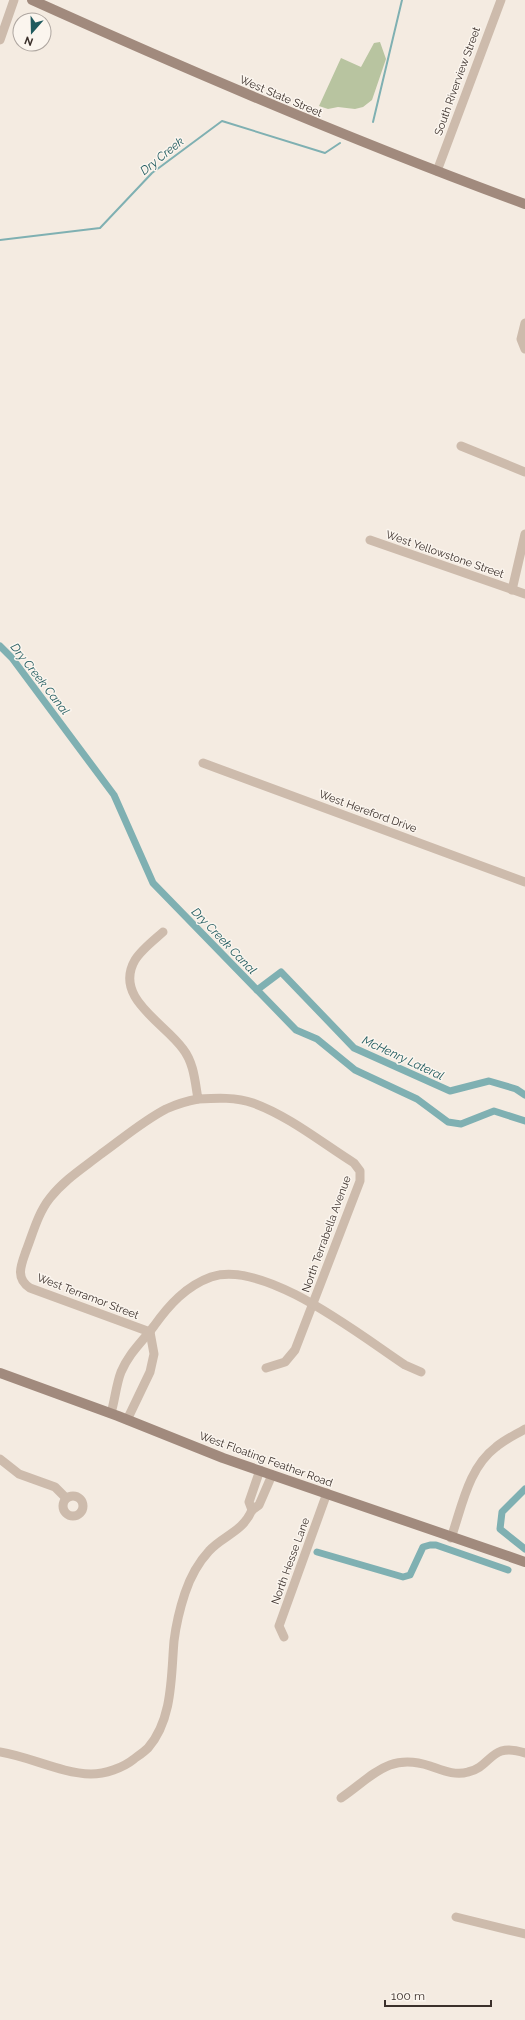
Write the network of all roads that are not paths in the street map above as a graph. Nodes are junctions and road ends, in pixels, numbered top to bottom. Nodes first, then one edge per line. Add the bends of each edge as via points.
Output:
1 (14, 0) edge
2 (32, 0) edge
3 (500, 0) edge
4 (0, 40) edge
5 (437, 171) junction
6 (525, 204) edge
7 (525, 323) edge
8 (525, 348) edge
9 (462, 446) dead end
10 (525, 472) edge
11 (525, 534) edge
12 (370, 540) dead end
13 (512, 590) junction
14 (525, 594) edge
15 (203, 763) dead end
16 (525, 882) edge
17 (163, 932) dead end
18 (198, 1099) junction
19 (313, 1304) junction
20 (150, 1332) junction
21 (266, 1368) dead end
22 (420, 1372) dead end
23 (0, 1374) edge
24 (111, 1413) junction
25 (127, 1420) junction
26 (525, 1430) edge
27 (0, 1459) edge
28 (260, 1470) junction
29 (272, 1475) junction
30 (327, 1493) junction
31 (66, 1498) dead end
32 (252, 1510) junction
33 (451, 1538) junction
34 (525, 1562) edge
35 (284, 1637) dead end
36 (0, 1752) edge
37 (525, 1753) edge
38 (341, 1798) dead end
39 (456, 1917) dead end
40 (525, 1934) edge

1 - 4 street
2 - 5 main road, West State Street via 255,98
3 - 5 street, South Riverview Street
5 - 6 main road, West State Street
7 - 8 street via 521,339
9 - 10 street
11 - 13 street
12 - 13 street, West Yellowstone Street
13 - 14 street, West Yellowstone Street
15 - 16 street, West Hereford Drive
17 - 18 street via 136,959 129,981 132,993 139,1003 184,1050 193,1070
18 - 19 street, North Terrabella Avenue via 236,1100 259,1106 348,1159 360,1171 360,1181
18 - 20 street, West Terramor Street via 165,1110 126,1135 62,1184 49,1199 38,1220 20,1267 21,1279 30,1288
19 - 20 street via 257,1278 234,1274 211,1277 184,1292 166,1309
19 - 21 street, North Terrabella Avenue via 296,1350 285,1362
19 - 22 street via 404,1365
20 - 24 street via 134,1348 121,1373
20 - 25 street via 154,1354 150,1372
23 - 24 main road, West Floating Feather Road
24 - 25 main road, West Floating Feather Road
25 - 28 main road, West Floating Feather Road
26 - 33 street via 496,1447 480,1463 469,1484
27 - 31 street via 18,1474 55,1487
28 - 29 main road, West Floating Feather Road
28 - 32 street via 249,1502
29 - 30 main road, West Floating Feather Road
29 - 32 street via 258,1505
30 - 33 main road, West Floating Feather Road
30 - 35 street, North Hesse Lane via 279,1626
32 - 36 street via 248,1518 227,1538 209,1550 194,1571 177,1624 173,1675 166,1710 158,1732 148,1748 117,1769 93,1774 65,1770
33 - 34 main road, West Floating Feather Road
37 - 38 street via 504,1750 494,1754 470,1772 460,1774 413,1761 395,1762 376,1771
39 - 40 street

